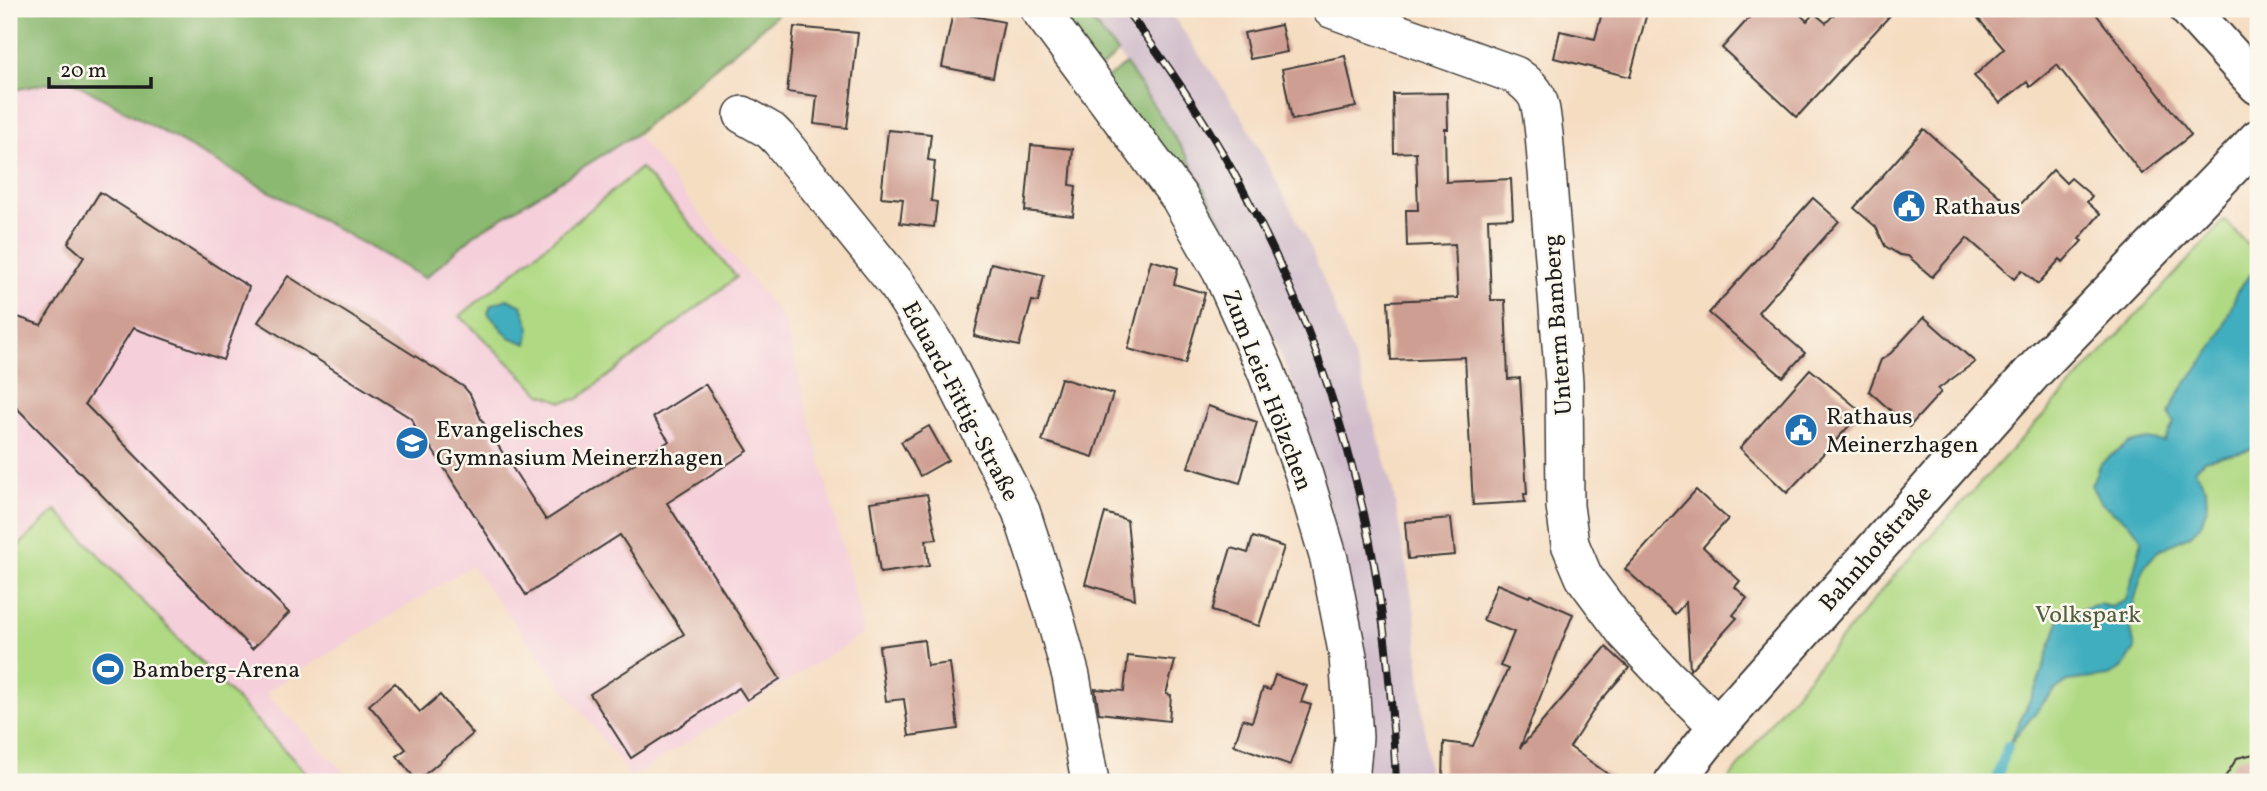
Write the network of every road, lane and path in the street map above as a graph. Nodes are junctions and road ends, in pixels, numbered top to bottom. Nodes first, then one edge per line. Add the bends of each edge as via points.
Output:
1 (1040, 9) edge
2 (1331, 9) edge
3 (2189, 9) edge
4 (2258, 85) edge
5 (743, 115) dead end
6 (2258, 139) edge
7 (1718, 726) junction
8 (1090, 782) edge
9 (1350, 782) edge
10 (1674, 782) edge

1 - 9 street, Zum Leier Hölzchen via 1179,197 1221,271 1266,371 1329,559 1348,656 1354,737
2 - 7 street, Unterm Bamberg via 1515,75 1533,87 1544,134 1564,382 1565,506 1570,544 1584,578 1625,632
3 - 4 main road
5 - 8 street, Eduard-Fittig-Straße via 780,140 898,286 978,424 1021,511 1052,607 1071,676
6 - 7 main road, Bahnhofstraße via 2024,382
7 - 10 main road, Bahnhofstraße

